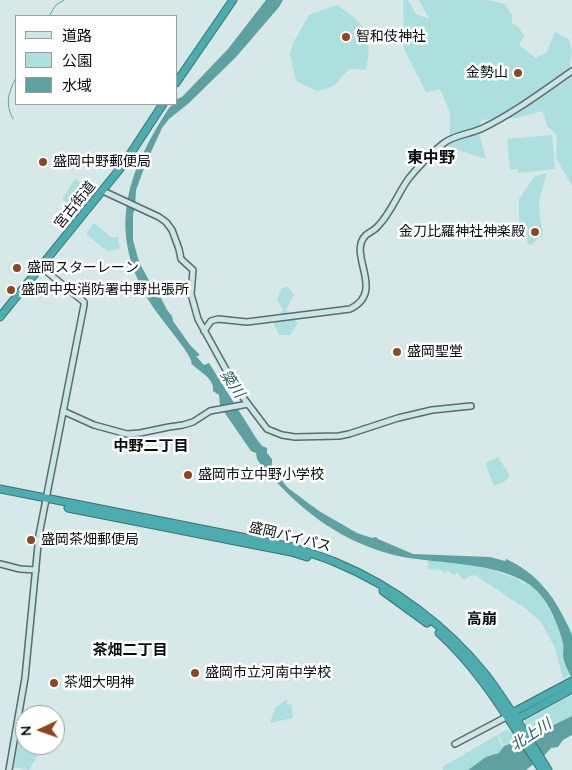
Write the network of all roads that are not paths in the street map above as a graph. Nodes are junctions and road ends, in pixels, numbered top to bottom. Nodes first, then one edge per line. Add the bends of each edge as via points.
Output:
1 (234, 0) edge
2 (572, 71) edge
3 (178, 80) edge
4 (162, 105) edge
5 (103, 191) junction
6 (41, 268) junction
7 (0, 317) edge
8 (204, 331) junction
9 (248, 404) junction
10 (471, 406) dead end
11 (63, 411) junction
12 (0, 489) edge
13 (0, 494) edge
14 (46, 501) junction
15 (0, 564) edge
16 (36, 570) junction
17 (572, 681) edge
18 (572, 689) edge
19 (558, 692) junction
20 (514, 721) junction
21 (455, 744) dead end
22 (9, 770) edge
23 (542, 770) edge
24 (548, 770) edge

1 - 3 highway
2 - 8 street via 484,128 446,141 409,178 378,226 362,241 360,254 367,285 357,306 248,322 218,319
4 - 5 highway, 宮古街道
5 - 6 highway, 宮古街道
5 - 8 street via 166,222 176,239 181,259 193,270 193,304
6 - 7 highway, 宮古街道
6 - 11 street via 84,302
8 - 9 street
9 - 10 street via 266,430 310,438 349,434 432,410
9 - 11 street via 207,412 183,425 127,434 94,425
11 - 14 street
12 - 14 highway, 盛岡バイパス
13 - 14 highway, 盛岡バイパス
14 - 16 street
14 - 20 highway, 盛岡バイパス via 291,552 365,580 424,620 456,649
15 - 16 street
16 - 22 street via 25,678
17 - 19 highway
18 - 19 highway
19 - 20 highway
20 - 21 street
20 - 23 highway, 盛岡バイパス
20 - 24 highway, 盛岡バイパス

